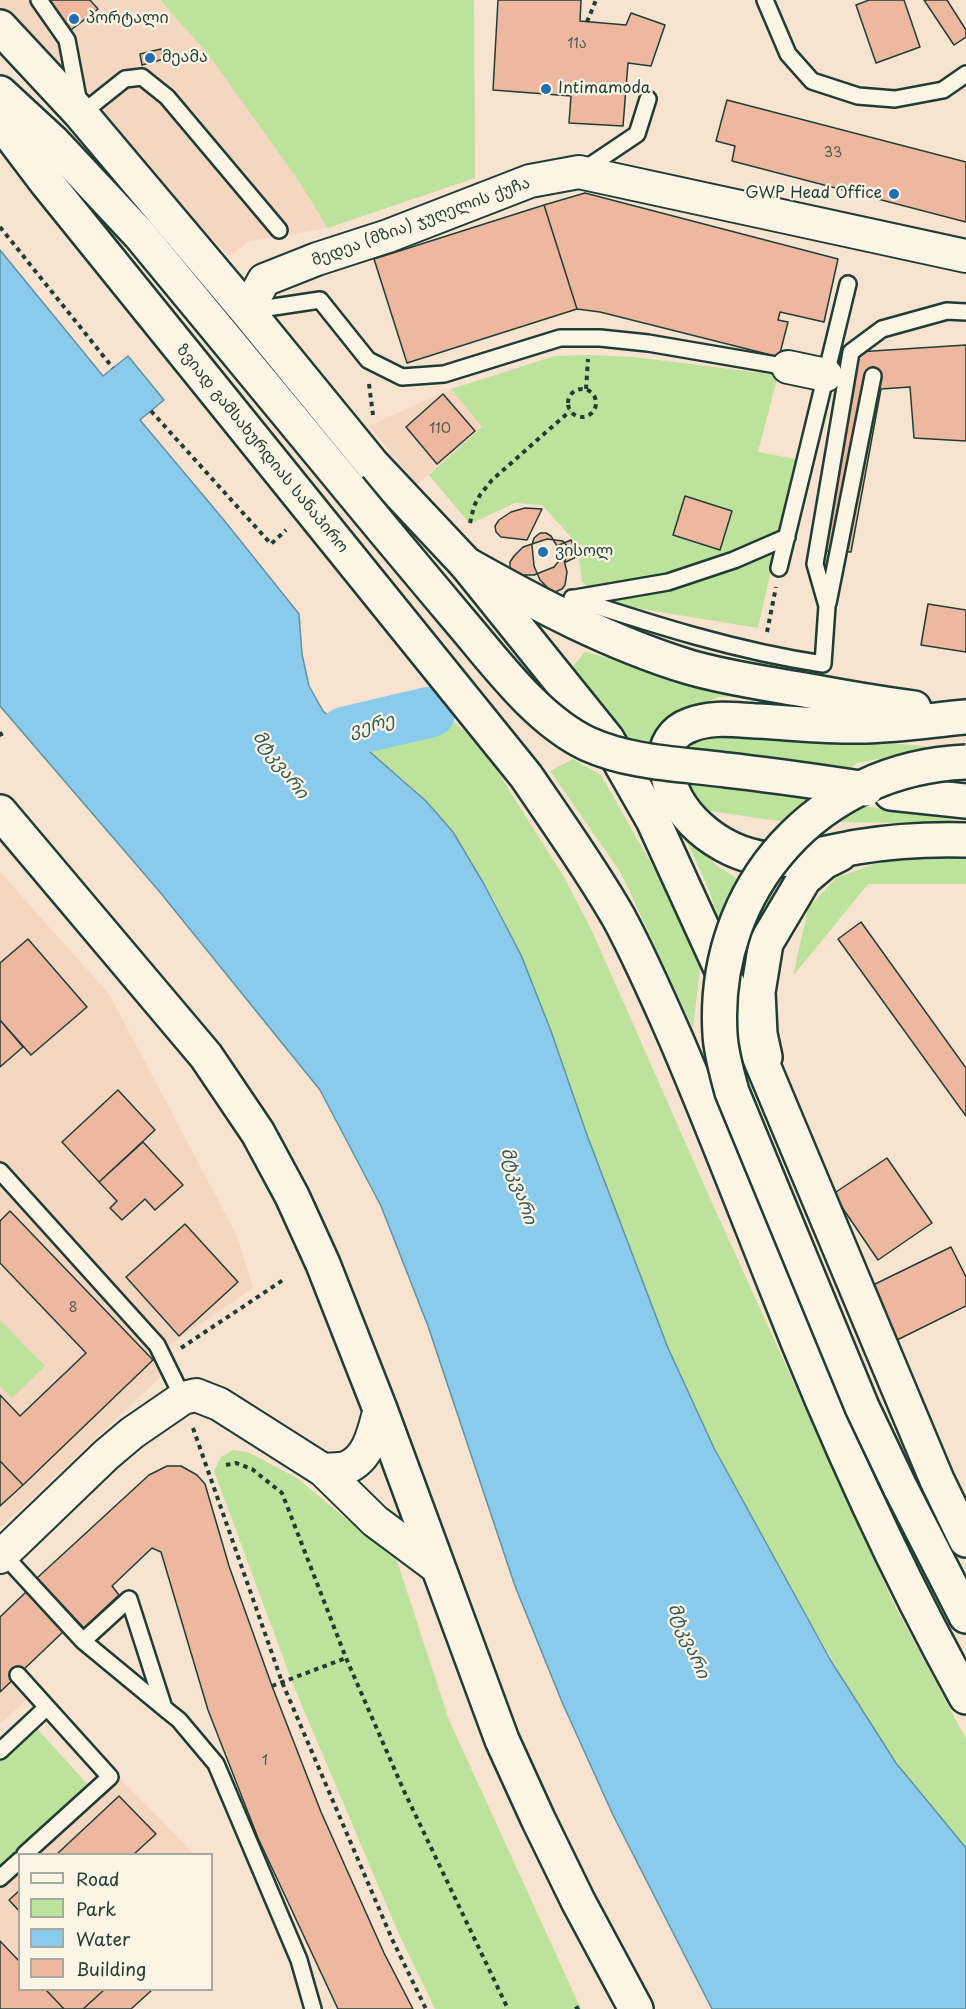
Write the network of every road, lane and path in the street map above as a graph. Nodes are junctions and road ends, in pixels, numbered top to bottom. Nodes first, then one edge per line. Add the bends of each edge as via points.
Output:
1 (39, 0) edge
2 (596, 0) edge
3 (765, 0) edge
4 (588, 20) dead end
5 (0, 27) edge
6 (966, 74) edge
7 (0, 93) edge
8 (648, 99) dead end
9 (81, 114) junction
10 (0, 121) edge
11 (579, 172) junction
12 (0, 227) edge
13 (279, 230) dead end
14 (966, 256) edge
15 (848, 285) dead end
16 (247, 311) junction
17 (966, 312) edge
18 (590, 338) junction
19 (368, 360) junction
20 (788, 367) joint
21 (113, 368) dead end
22 (826, 375) junction
23 (873, 376) dead end
24 (586, 389) junction
25 (151, 411) dead end
26 (570, 411) junction
27 (375, 420) dead end
28 (286, 531) dead end
29 (473, 532) dead end
30 (787, 537) junction
31 (466, 564) junction
32 (779, 568) joint
33 (563, 605) junction
34 (827, 606) junction
35 (766, 637) dead end
36 (966, 716) edge
37 (0, 732) edge
38 (3, 740) dead end
39 (966, 762) edge
40 (966, 801) edge
41 (0, 812) edge
42 (966, 840) edge
43 (855, 847) junction
44 (769, 1076) junction
45 (0, 1171) edge
46 (283, 1280) dead end
47 (165, 1359) junction
48 (183, 1398) junction
49 (380, 1409) junction
50 (226, 1465) dead end
51 (323, 1470) junction
52 (966, 1540) edge
53 (1, 1556) edge
54 (438, 1568) junction
55 (966, 1616) edge
56 (83, 1641) junction
57 (346, 1658) junction
58 (18, 1675) dead end
59 (282, 1682) junction
60 (272, 1686) dead end
61 (966, 1697) edge
62 (46, 1708) junction
63 (164, 1708) junction
64 (0, 1751) edge
65 (27, 1853) edge
66 (18, 1862) edge
67 (0, 1878) edge
68 (313, 2009) edge
69 (426, 2009) edge
70 (508, 2009) edge
71 (636, 2009) edge

1 - 9 lane via 67,40
2 - 4 path
3 - 6 lane via 788,54 812,81 858,96 895,99 942,90
5 - 9 main road
7 - 40 main road, bridge via 53,142 140,235 501,669 559,726 610,752 660,763
8 - 11 lane via 637,134
9 - 13 lane via 125,79 142,77 167,97
9 - 16 main road
10 - 61 main road, ზვიად გამსახურდიას სანაპირო via 526,776 619,918 726,1159 860,1488
11 - 14 street, მედეა (მზია) ჯუღელის ქუჩა
11 - 16 street, მედეა (მზია) ჯუღელის ქუჩა via 530,181 264,280
12 - 21 path
15 - 22 lane
16 - 19 lane via 320,300
16 - 31 main road via 372,464
17 - 34 lane via 947,311 882,328 851,352 815,564
18 - 19 lane via 560,338 444,374 418,377 402,377
18 - 20 lane via 648,343
18 - 24 path
19 - 27 path
20 - 22 street
22 - 30 lane
23 - 34 lane
24 - 26 path via 574,391 568,400
24 - 26 path via 594,396 596,406 590,416 579,417
25 - 28 path via 271,544
26 - 29 path via 492,480 474,506 470,524
30 - 32 lane
30 - 33 lane via 668,582
31 - 33 main road
31 - 44 main road via 579,703 624,767 683,883
32 - 35 path
33 - 34 lane via 762,654 823,664
33 - 36 main road via 635,647 688,666 870,703
36 - 43 main road via 866,726 708,720 681,729 667,745 666,765 674,796 684,812 720,842 767,859 804,857
37 - 38 path
39 - 55 main road, bridge via 926,766 880,779 849,793 787,842 767,866 731,933 721,976 720,1035 732,1092 862,1407
41 - 49 main road via 206,1056 258,1134 311,1235
42 - 43 main road via 896,841
43 - 44 main road via 824,862 804,879 766,943 758,992 760,1034
44 - 52 main road via 937,1480
45 - 47 lane via 157,1345
46 - 47 path
47 - 48 lane
48 - 51 street via 196,1395 219,1404
48 - 53 street via 106,1455
48 - 59 path
49 - 51 street via 369,1446 359,1460 346,1468
49 - 54 main road
50 - 57 path via 236,1463 252,1469 282,1493
51 - 54 street via 375,1521
53 - 56 lane
54 - 71 main road via 506,1750 578,1901
56 - 63 lane
56 - 63 lane via 129,1599
57 - 59 path
57 - 70 path via 404,1791
58 - 62 lane
59 - 60 path
59 - 69 path
62 - 64 lane
62 - 65 lane via 110,1777
63 - 68 lane via 216,1764 299,1960
66 - 67 lane

